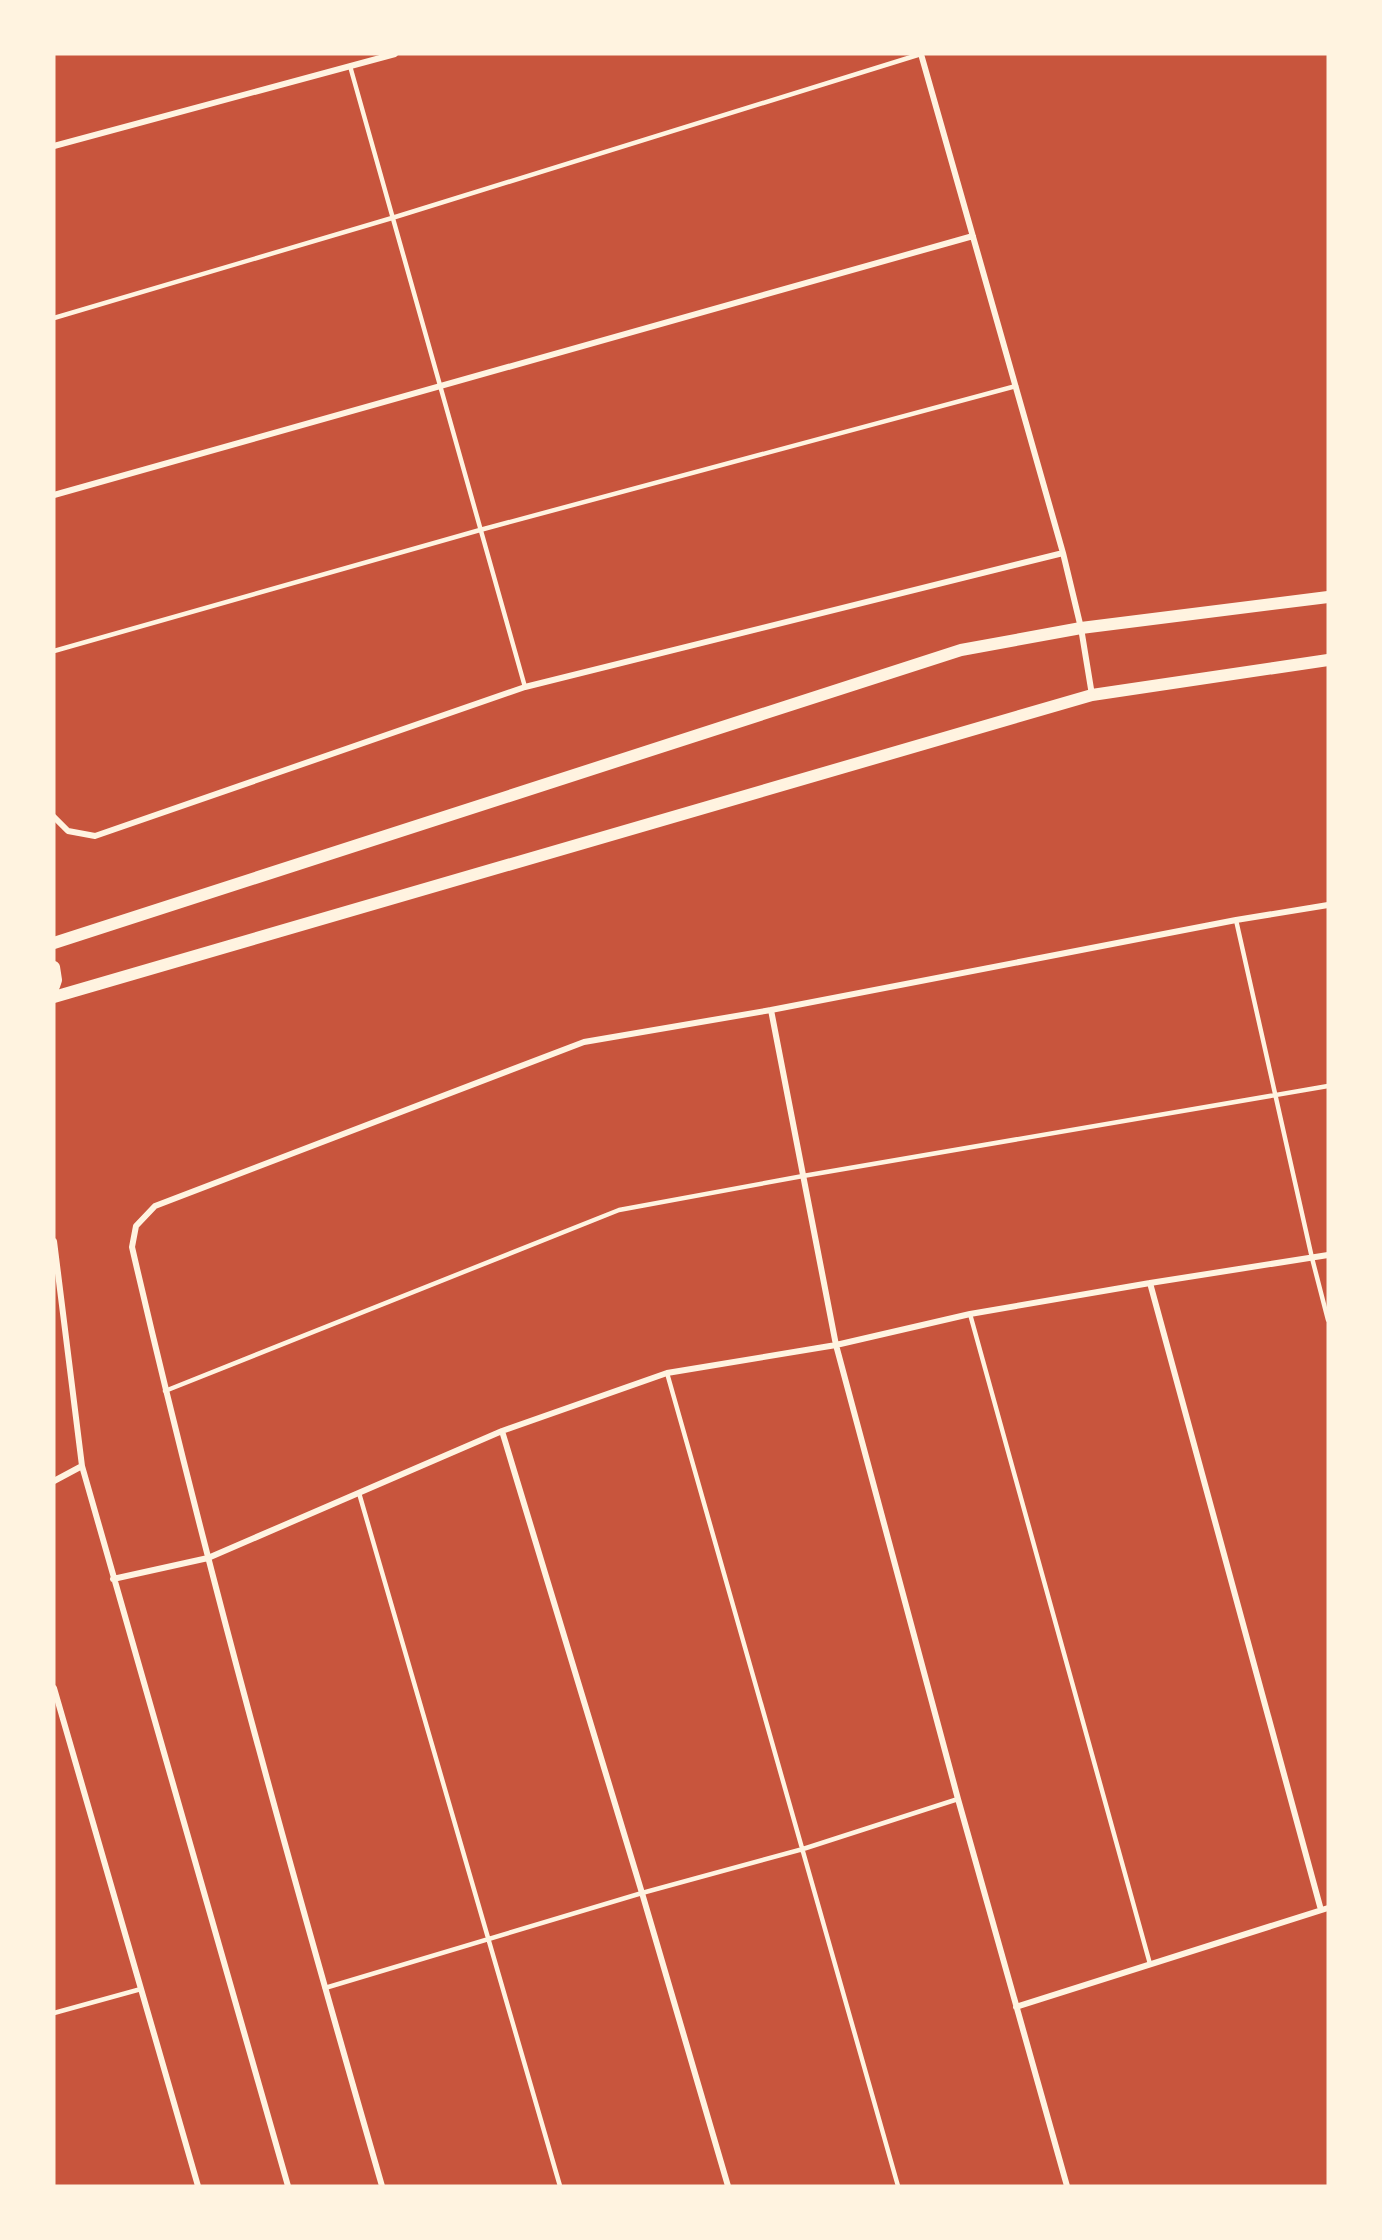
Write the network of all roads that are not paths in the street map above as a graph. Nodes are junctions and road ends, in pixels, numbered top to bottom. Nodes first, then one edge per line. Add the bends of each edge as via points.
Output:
1 (395, 54) edge
2 (921, 54) edge
3 (350, 66) junction
4 (54, 146) edge
5 (392, 218) junction
6 (973, 236) junction
7 (54, 318) edge
8 (440, 386) junction
9 (1016, 386) junction
10 (54, 495) edge
11 (480, 530) junction
12 (1063, 553) junction
13 (1328, 597) edge
14 (1081, 628) junction
15 (54, 651) edge
16 (1328, 660) edge
17 (525, 687) junction
18 (1092, 695) junction
19 (54, 817) edge
20 (1328, 905) edge
21 (1236, 920) junction
22 (54, 943) edge
23 (54, 968) edge
24 (54, 986) edge
25 (54, 997) edge
26 (771, 1010) junction
27 (1328, 1086) edge
28 (1275, 1095) junction
29 (803, 1176) junction
30 (54, 1241) edge
31 (1328, 1255) edge
32 (1312, 1258) junction
33 (1150, 1283) junction
34 (970, 1314) junction
35 (1328, 1320) edge
36 (836, 1345) junction
37 (667, 1373) junction
38 (165, 1391) junction
39 (502, 1431) junction
40 (82, 1466) junction
41 (54, 1481) edge
42 (359, 1493) junction
43 (208, 1558) junction
44 (113, 1579) junction
45 (54, 1688) edge
46 (958, 1799) junction
47 (803, 1849) junction
48 (642, 1893) junction
49 (1325, 1909) edge
50 (488, 1941) junction
51 (1150, 1964) junction
52 (325, 1988) junction
53 (141, 1989) junction
54 (1016, 2007) junction
55 (54, 2013) edge
56 (198, 2186) edge
57 (288, 2186) edge
58 (382, 2186) edge
59 (560, 2186) edge
60 (728, 2186) edge
61 (898, 2186) edge
62 (1067, 2186) edge

1 - 3 street
2 - 5 lane
2 - 6 street
3 - 4 street
3 - 5 lane
5 - 7 lane
5 - 8 lane
6 - 8 street
6 - 9 street
8 - 10 street
8 - 11 lane
9 - 11 lane
9 - 12 street
11 - 15 lane
11 - 17 lane
12 - 14 street
12 - 17 street
13 - 14 main road
14 - 18 street
14 - 22 main road via 962,650
16 - 18 main road
17 - 19 street via 94,836 68,831
18 - 25 main road
20 - 21 street
21 - 26 street
21 - 28 lane
23 - 24 main road
26 - 29 street
26 - 38 street via 584,1042 155,1206 136,1226 132,1247
27 - 28 lane
28 - 29 lane
28 - 32 lane
29 - 36 street
29 - 38 lane via 619,1209
30 - 40 street
31 - 32 street
32 - 33 street
32 - 35 lane
33 - 34 street
33 - 49 street
34 - 36 street
34 - 51 lane
36 - 37 street
36 - 46 street
37 - 39 street
37 - 47 lane
38 - 43 street
39 - 42 street
39 - 48 street
40 - 41 street
40 - 44 street
42 - 43 street
42 - 50 lane
43 - 44 street
43 - 52 street
44 - 57 street
45 - 53 street
46 - 47 lane
46 - 54 street
47 - 48 lane
47 - 61 lane
48 - 50 lane
48 - 60 street
49 - 51 street
50 - 52 lane
50 - 59 lane
51 - 54 street
52 - 58 street
53 - 55 lane
53 - 56 street
54 - 62 street

